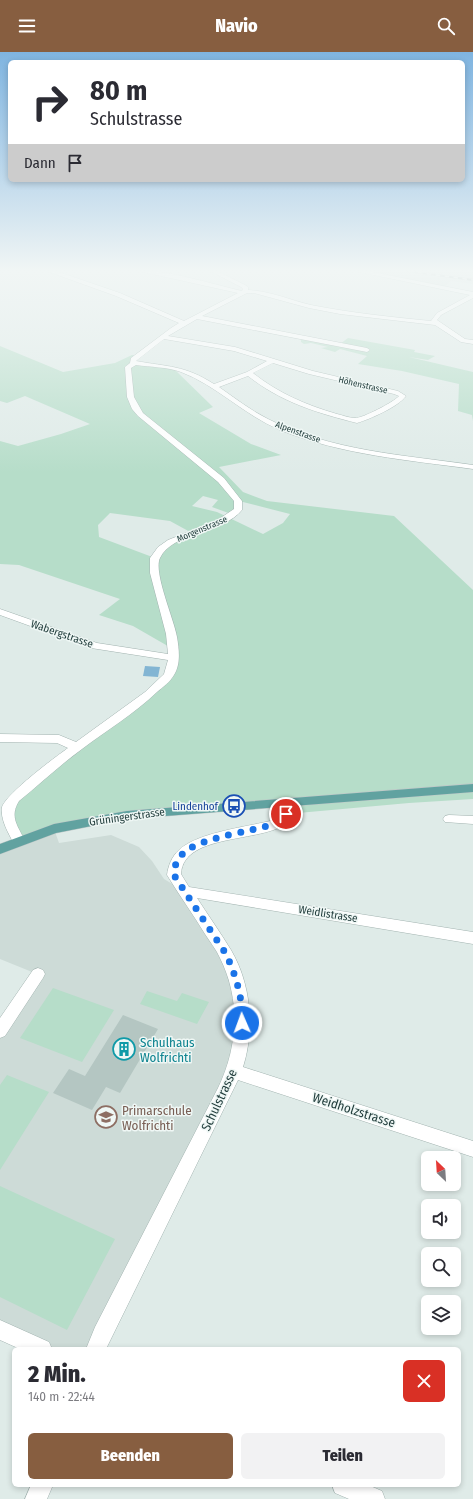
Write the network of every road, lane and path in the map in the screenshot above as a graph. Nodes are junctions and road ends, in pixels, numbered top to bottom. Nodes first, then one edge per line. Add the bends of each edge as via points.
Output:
1 (163, 337) edge
2 (166, 338) edge
3 (302, 338) edge
4 (459, 338) edge
5 (473, 343) edge
6 (367, 350) dead end
7 (272, 361) junction
8 (135, 363) junction
9 (248, 373) junction
10 (214, 387) junction
11 (473, 467) edge
12 (0, 612) edge
13 (173, 658) junction
14 (0, 738) edge
15 (76, 747) junction
16 (473, 788) edge
17 (288, 802) junction
18 (449, 818) dead end
19 (473, 820) edge
20 (19, 841) junction
21 (0, 849) edge
22 (184, 891) junction
23 (473, 938) edge
24 (38, 974) dead end
25 (0, 1031) edge
26 (234, 1071) junction
27 (473, 1149) edge
28 (0, 1330) edge
29 (38, 1347) edge
30 (97, 1347) edge
31 (41, 1487) edge
32 (347, 1487) edge
33 (36, 1499) edge
34 (374, 1499) edge

1 - 8 street, Morgenstrasse via 133,359 132,362
2 - 7 street, Höhenstrasse via 235,349
3 - 6 street
4 - 5 street via 463,340 461,344
7 - 9 street
7 - 9 street, Höhenstrasse via 311,373 396,392 403,396 400,401 357,421 288,400 272,392
8 - 10 street, Alpenstrasse via 180,370
8 - 13 street, Morgenstrasse via 128,367 131,399 135,411 221,480 238,501 238,510 234,515 173,542 155,558 154,571 170,632
9 - 10 street
10 - 11 street, Alpenstrasse via 255,415 303,436 368,451
12 - 13 street, Wabergstrasse via 95,646
13 - 15 street, Morgenstrasse via 169,675 144,700
14 - 15 street via 59,739
15 - 20 street, Morgenstrasse via 15,798 8,808 8,820
16 - 17 main road, Grüningerstrasse
17 - 20 main road, Grüningerstrasse via 127,815 54,829
17 - 22 street, Schulstrasse via 285,817 278,823 200,844 185,852 176,862 174,875
18 - 19 street
20 - 21 main road, Grüningerstrasse
22 - 23 street, Weidlistrasse
22 - 26 street, Schulstrasse via 226,954 238,983 242,1031
24 - 25 street
26 - 27 street, Weidholzstrasse
26 - 30 street, Schulstrasse
28 - 29 street
31 - 33 street
32 - 34 street

